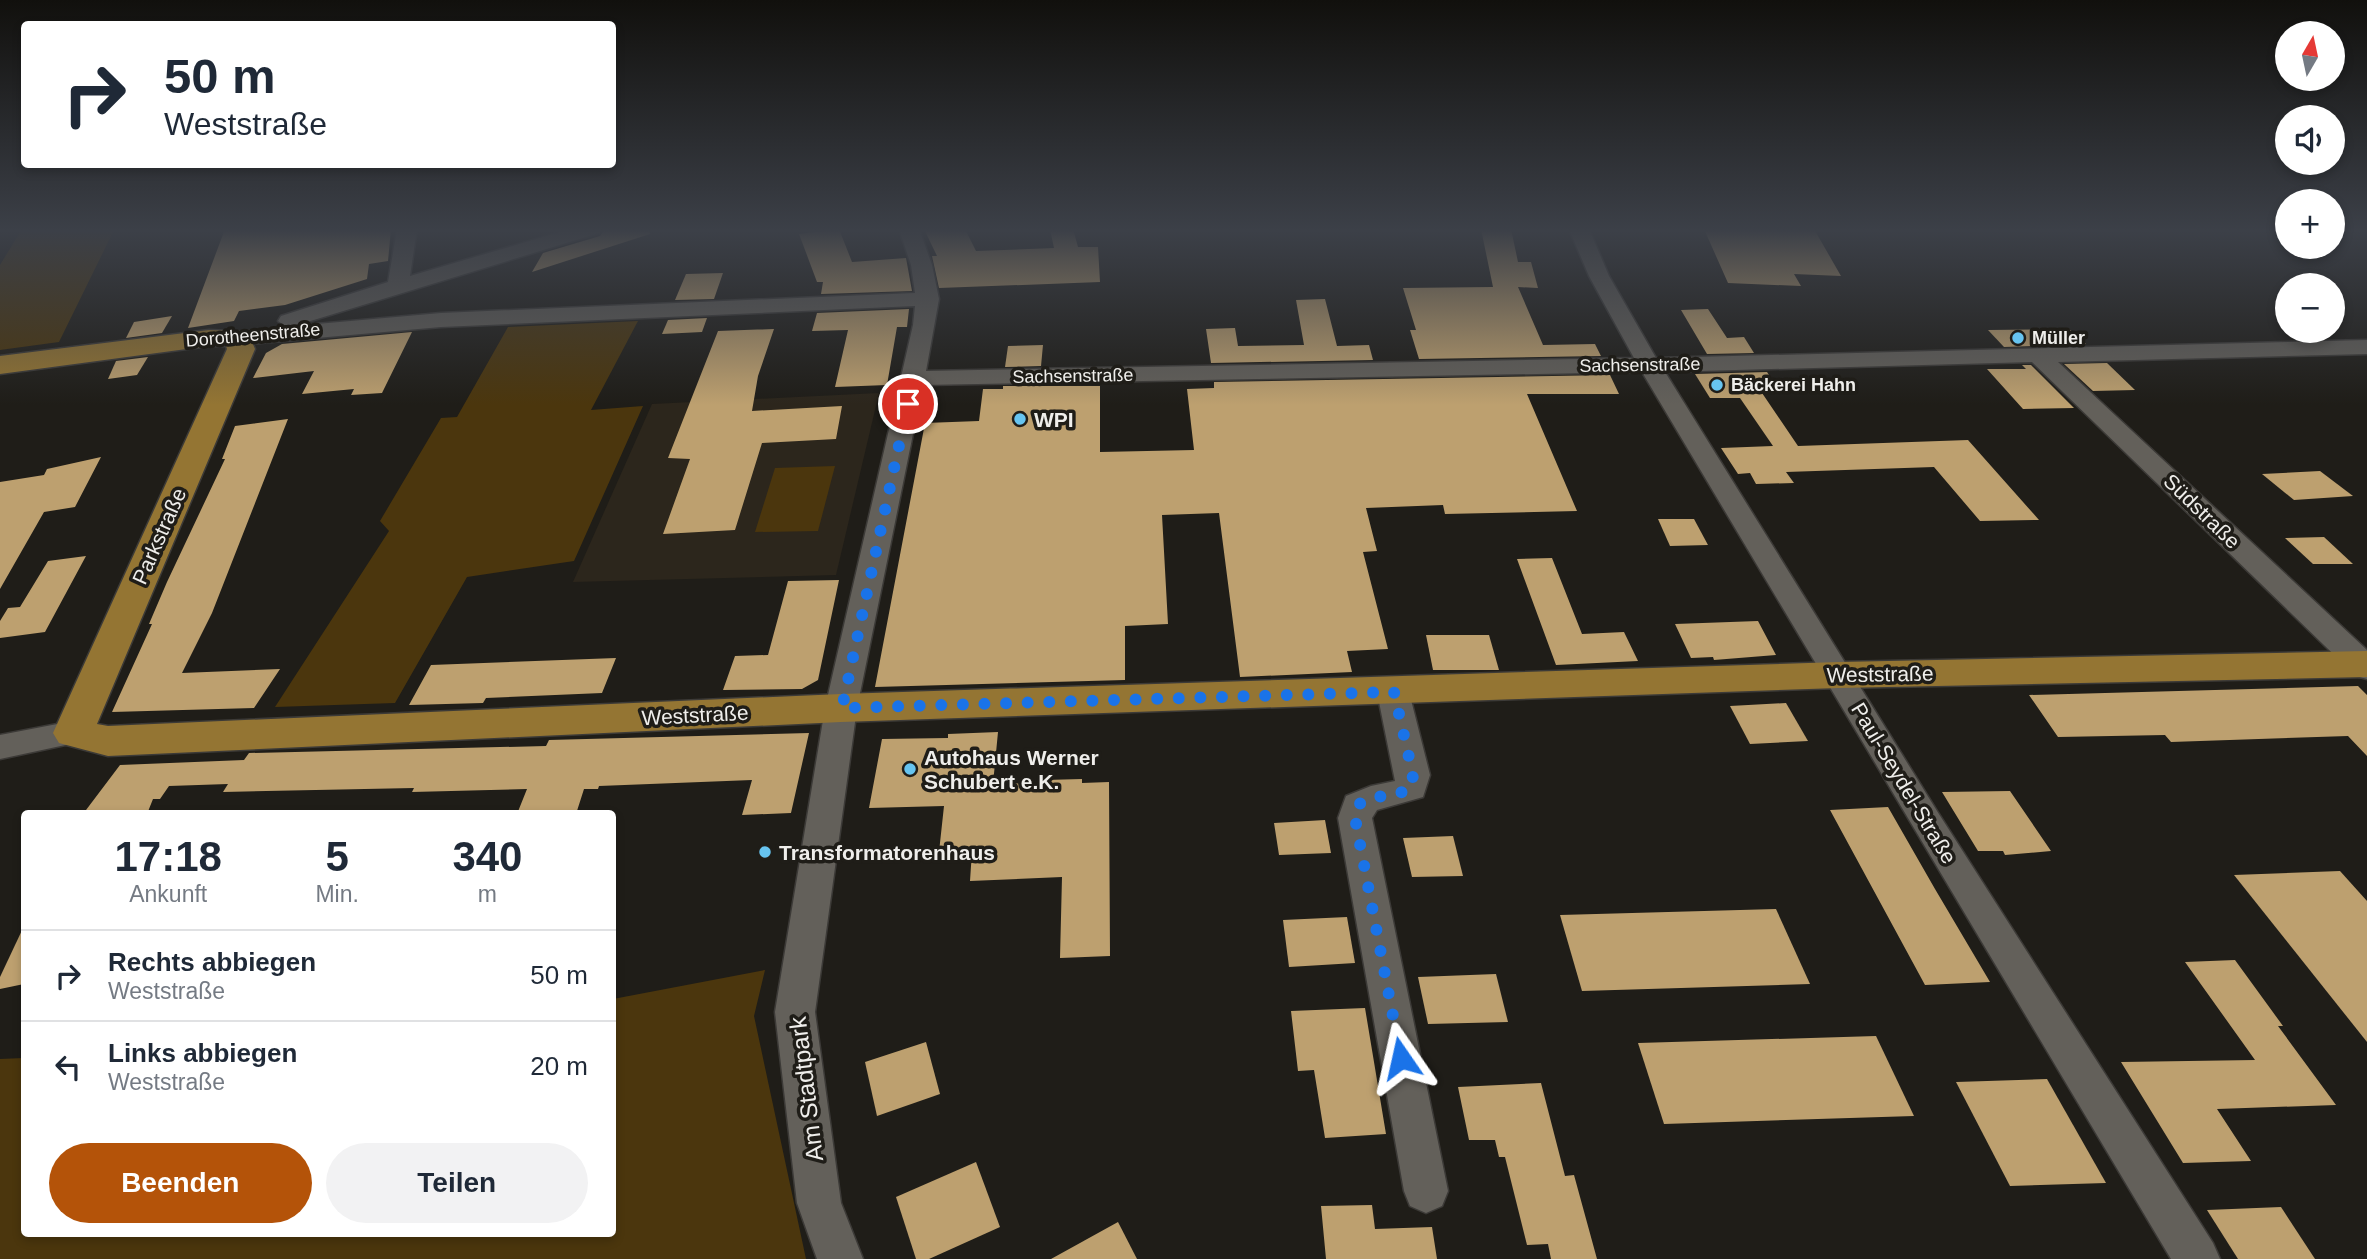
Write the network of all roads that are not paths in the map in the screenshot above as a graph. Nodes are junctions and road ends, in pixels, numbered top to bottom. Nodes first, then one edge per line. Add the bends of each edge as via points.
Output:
1 (392, 288) edge
2 (926, 288) edge
3 (1606, 288) edge
4 (388, 289) junction
5 (928, 299) junction
6 (373, 325) junction
7 (238, 338) junction
8 (2367, 347) edge
9 (2038, 355) junction
10 (0, 365) edge
11 (1649, 365) junction
12 (914, 379) junction
13 (2366, 665) edge
14 (1839, 675) junction
15 (1394, 692) junction
16 (842, 708) junction
17 (73, 733) junction
18 (0, 747) edge
19 (1426, 1191) dead end
20 (840, 1259) edge
21 (2197, 1259) edge

1 - 4 street
2 - 5 street, Am Stadtpark
3 - 11 street, Paul-Seydel-Straße
4 - 6 street
4 - 7 street
5 - 6 street, Dorotheenstraße
5 - 12 street, Am Stadtpark
6 - 7 street, Dorotheenstraße
7 - 10 main road, Dorotheenstraße
7 - 17 main road, Parkstraße via 241,349
8 - 9 street, Sachsenstraße
9 - 11 street, Sachsenstraße
9 - 13 street, Südstraße
11 - 12 street, Sachsenstraße
11 - 14 street, Paul-Seydel-Straße
12 - 16 street, Am Stadtpark
13 - 14 main road, Weststraße
14 - 15 main road, Weststraße
14 - 21 street, Paul-Seydel-Straße
15 - 16 main road, Weststraße
15 - 19 street via 1413,775 1411,788 1370,796 1358,805 1355,818
16 - 17 main road, Weststraße via 108,741
16 - 20 street, Am Stadtpark via 795,1012 819,1203
17 - 18 street, Weststraße

